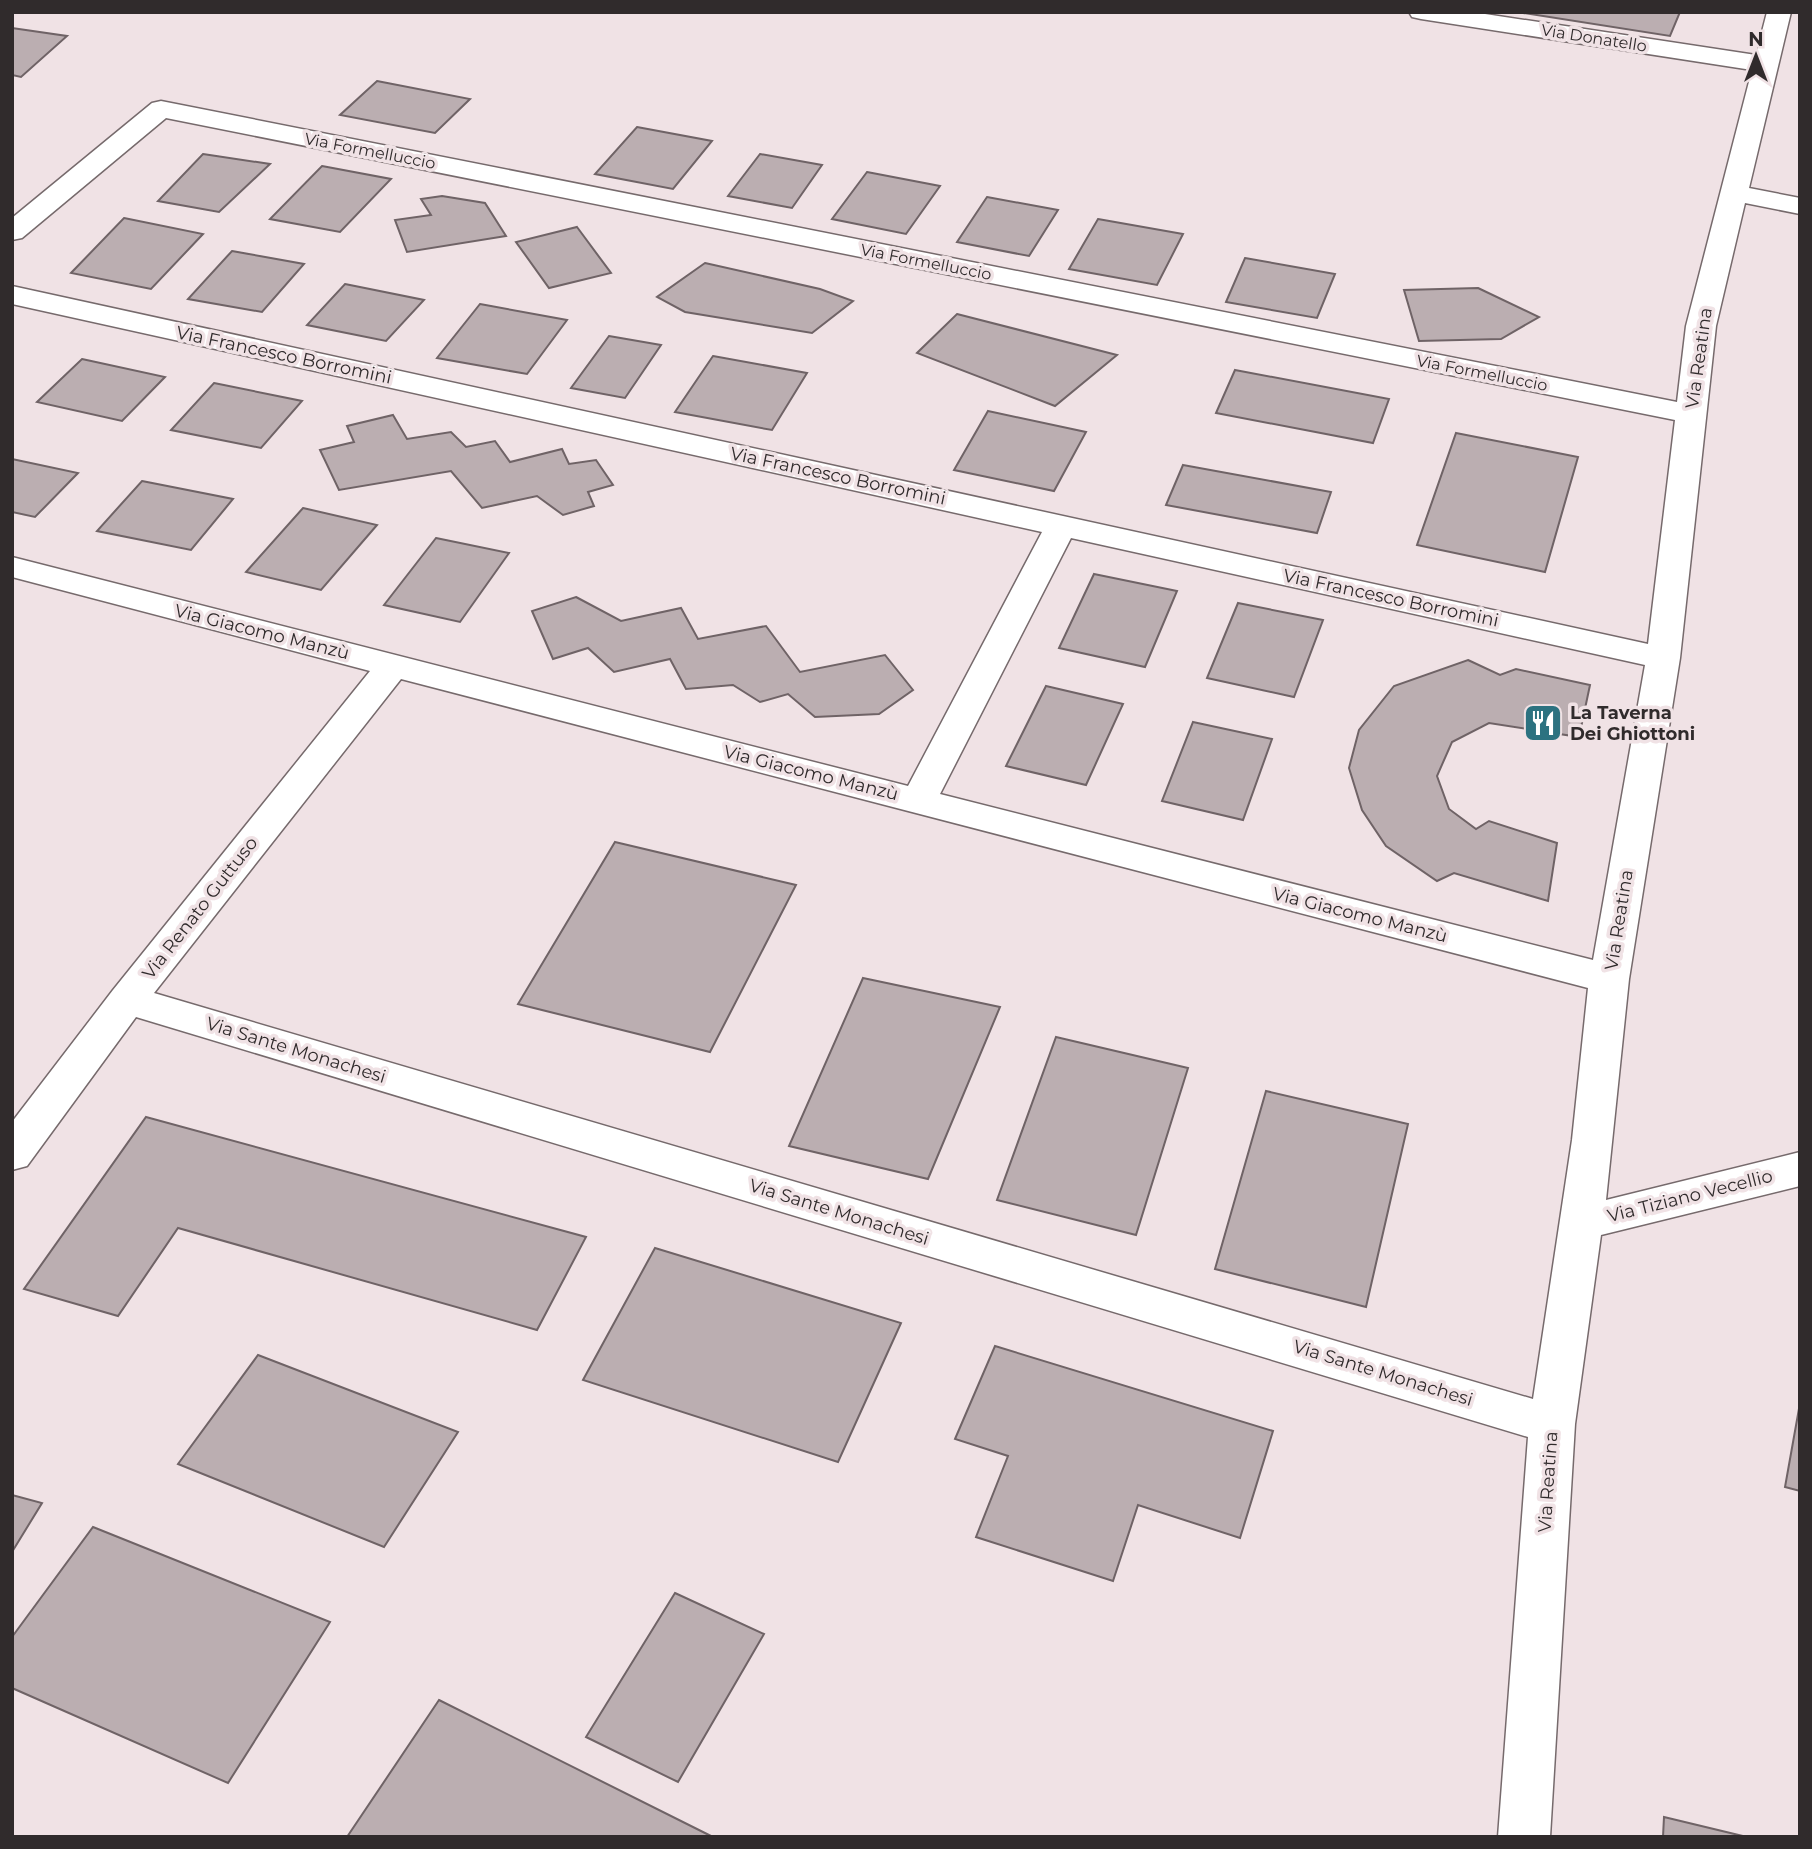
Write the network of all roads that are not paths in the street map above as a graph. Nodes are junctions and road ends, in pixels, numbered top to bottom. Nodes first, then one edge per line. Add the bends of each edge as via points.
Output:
1 (1421, 12) edge
2 (1779, 12) edge
3 (1766, 64) junction
4 (1734, 193) junction
5 (1800, 206) edge
6 (12, 232) edge
7 (12, 295) edge
8 (1691, 414) junction
9 (1061, 526) junction
10 (12, 567) edge
11 (1663, 658) junction
12 (392, 666) junction
13 (918, 801) junction
14 (1609, 979) junction
15 (127, 1000) junction
16 (12, 1154) edge
17 (1800, 1169) edge
18 (1581, 1223) junction
19 (1552, 1424) junction
20 (1524, 1837) edge

1 - 3 street, Via Donatello
2 - 3 street, Via Reatina
3 - 4 street, Via Reatina
4 - 5 street
4 - 8 street, Via Reatina via 1701,326
6 - 8 street, Via Formelluccio via 161,109
7 - 9 street, Via Francesco Borromini
8 - 11 street, Via Reatina
9 - 11 street, Via Francesco Borromini
9 - 13 street
10 - 12 street, Via Giacomo Manzù
11 - 14 street, Via Reatina
12 - 13 street, Via Giacomo Manzù
12 - 15 street, Via Renato Guttuso
13 - 14 street, Via Giacomo Manzù
14 - 18 street, Via Reatina
15 - 16 street, Via Renato Guttuso
15 - 19 street, Via Sante Monachesi
17 - 18 street, Via Tiziano Vecellio
18 - 19 street, Via Reatina
19 - 20 street, Via Reatina

